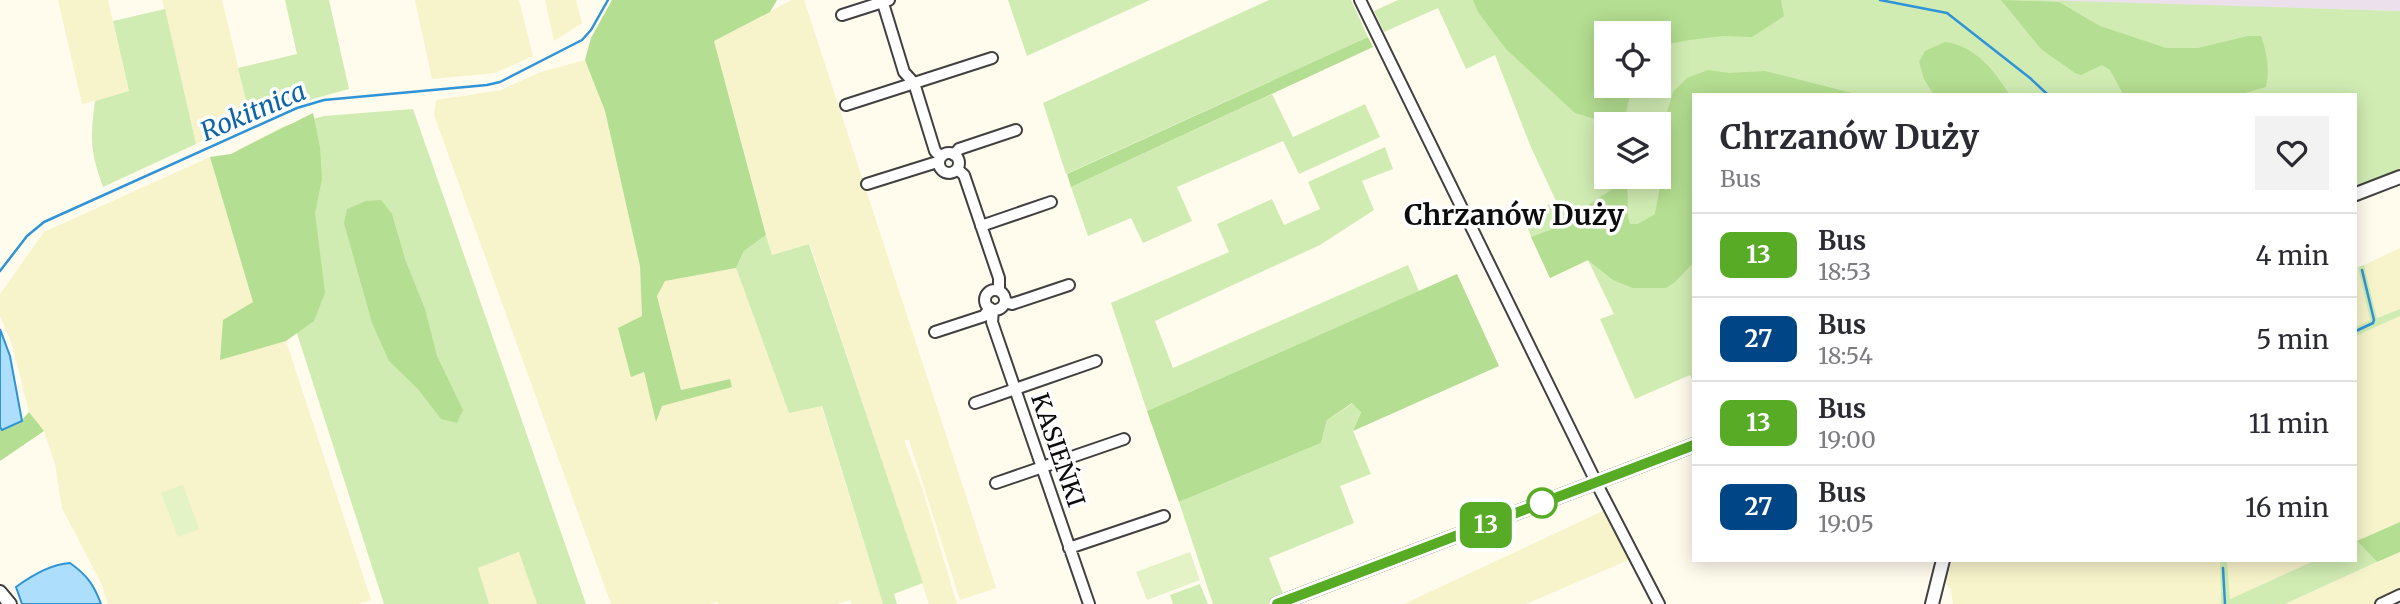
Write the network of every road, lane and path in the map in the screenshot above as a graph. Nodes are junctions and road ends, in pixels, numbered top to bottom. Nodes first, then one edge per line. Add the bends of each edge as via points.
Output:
1 (1360, 0) edge
2 (885, 1) edge
3 (842, 15) dead end
4 (992, 58) dead end
5 (914, 83) junction
6 (846, 104) dead end
7 (1016, 130) dead end
8 (954, 155) junction
9 (940, 160) junction
10 (957, 169) junction
11 (2400, 177) edge
12 (867, 184) dead end
13 (2357, 194) edge
14 (1051, 202) dead end
15 (981, 226) junction
16 (1069, 285) dead end
17 (999, 291) junction
18 (1005, 302) junction
19 (991, 309) junction
20 (934, 332) dead end
21 (1096, 361) dead end
22 (1015, 389) junction
23 (975, 403) dead end
24 (1124, 439) dead end
25 (1692, 446) edge
26 (1042, 468) junction
27 (996, 483) dead end
28 (1597, 483) junction
29 (1164, 516) dead end
30 (1069, 548) junction
31 (1942, 562) edge
32 (0, 592) edge
33 (2400, 595) edge
34 (10, 604) edge
35 (1088, 604) edge
36 (1277, 604) edge
37 (1659, 604) edge
38 (1932, 604) edge
39 (2381, 604) edge

1 - 28 street
2 - 3 street
2 - 5 street via 904,72
4 - 5 street
5 - 6 street
5 - 9 street
7 - 8 street via 959,149
8 - 9 street via 948,153
8 - 10 street
9 - 10 street via 947,172
9 - 12 street
10 - 15 street via 964,175
11 - 13 street
14 - 15 street
15 - 17 street
16 - 18 street via 1012,304
17 - 18 street
17 - 19 street via 988,295
18 - 19 street via 1000,309
19 - 20 street via 984,316
19 - 22 street, KASIEŃKI
21 - 22 street
22 - 23 street
22 - 26 street, KASIEŃKI
24 - 26 street
25 - 28 street
26 - 27 street
26 - 30 street, KASIEŃKI
28 - 36 street
28 - 37 street
29 - 30 street
30 - 35 street, KASIEŃKI
31 - 38 street
32 - 34 street
33 - 39 street

